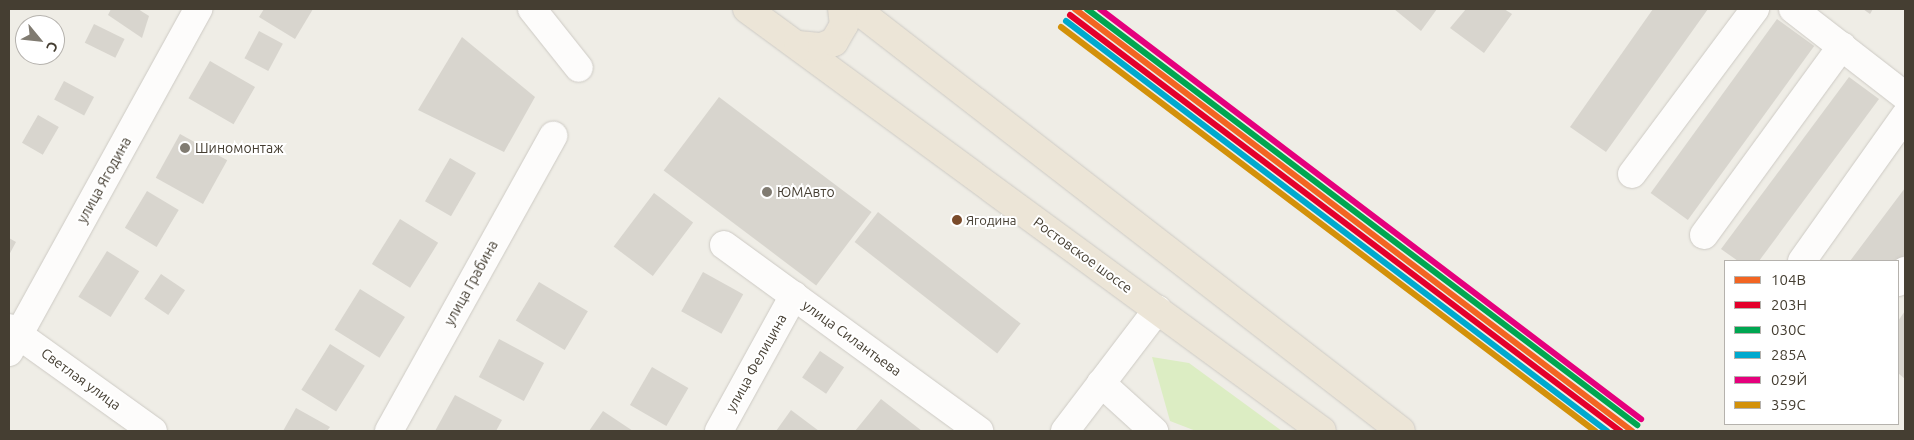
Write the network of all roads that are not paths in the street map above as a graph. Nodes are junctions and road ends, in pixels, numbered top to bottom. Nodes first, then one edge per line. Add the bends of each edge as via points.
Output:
1 (198, 9) edge
2 (532, 9) edge
3 (747, 9) edge
4 (842, 9) edge
5 (856, 9) edge
6 (1755, 9) edge
7 (1792, 9) edge
8 (798, 45) junction
9 (1842, 46) junction
10 (579, 68) dead end
11 (1905, 96) edge
12 (1905, 116) edge
13 (553, 136) dead end
14 (1632, 174) dead end
15 (1704, 236) dead end
16 (724, 244) dead end
17 (1803, 260) edge
18 (794, 295) junction
19 (1158, 309) junction
20 (12, 338) edge
21 (1101, 384) junction
22 (153, 431) edge
23 (389, 431) edge
24 (718, 431) edge
25 (979, 431) edge
26 (1065, 431) edge
27 (1154, 431) edge
28 (1322, 431) edge
29 (1401, 431) edge

1 - 20 street, улица Ягодина
2 - 10 street
3 - 8 highway, Ростовское шоссе
4 - 8 highway via 844,25 834,42 822,47
5 - 29 highway
6 - 14 street
7 - 9 street
8 - 19 highway, Ростовское шоссе
9 - 11 street
9 - 15 street
12 - 17 street
13 - 23 street, улица Грабина
16 - 18 street, улица Силантьева
18 - 24 street, улица Фелицина
18 - 25 street, улица Силантьева
19 - 21 street
19 - 28 highway, Ростовское шоссе
20 - 22 street, Светлая улица
21 - 26 street
21 - 27 street

